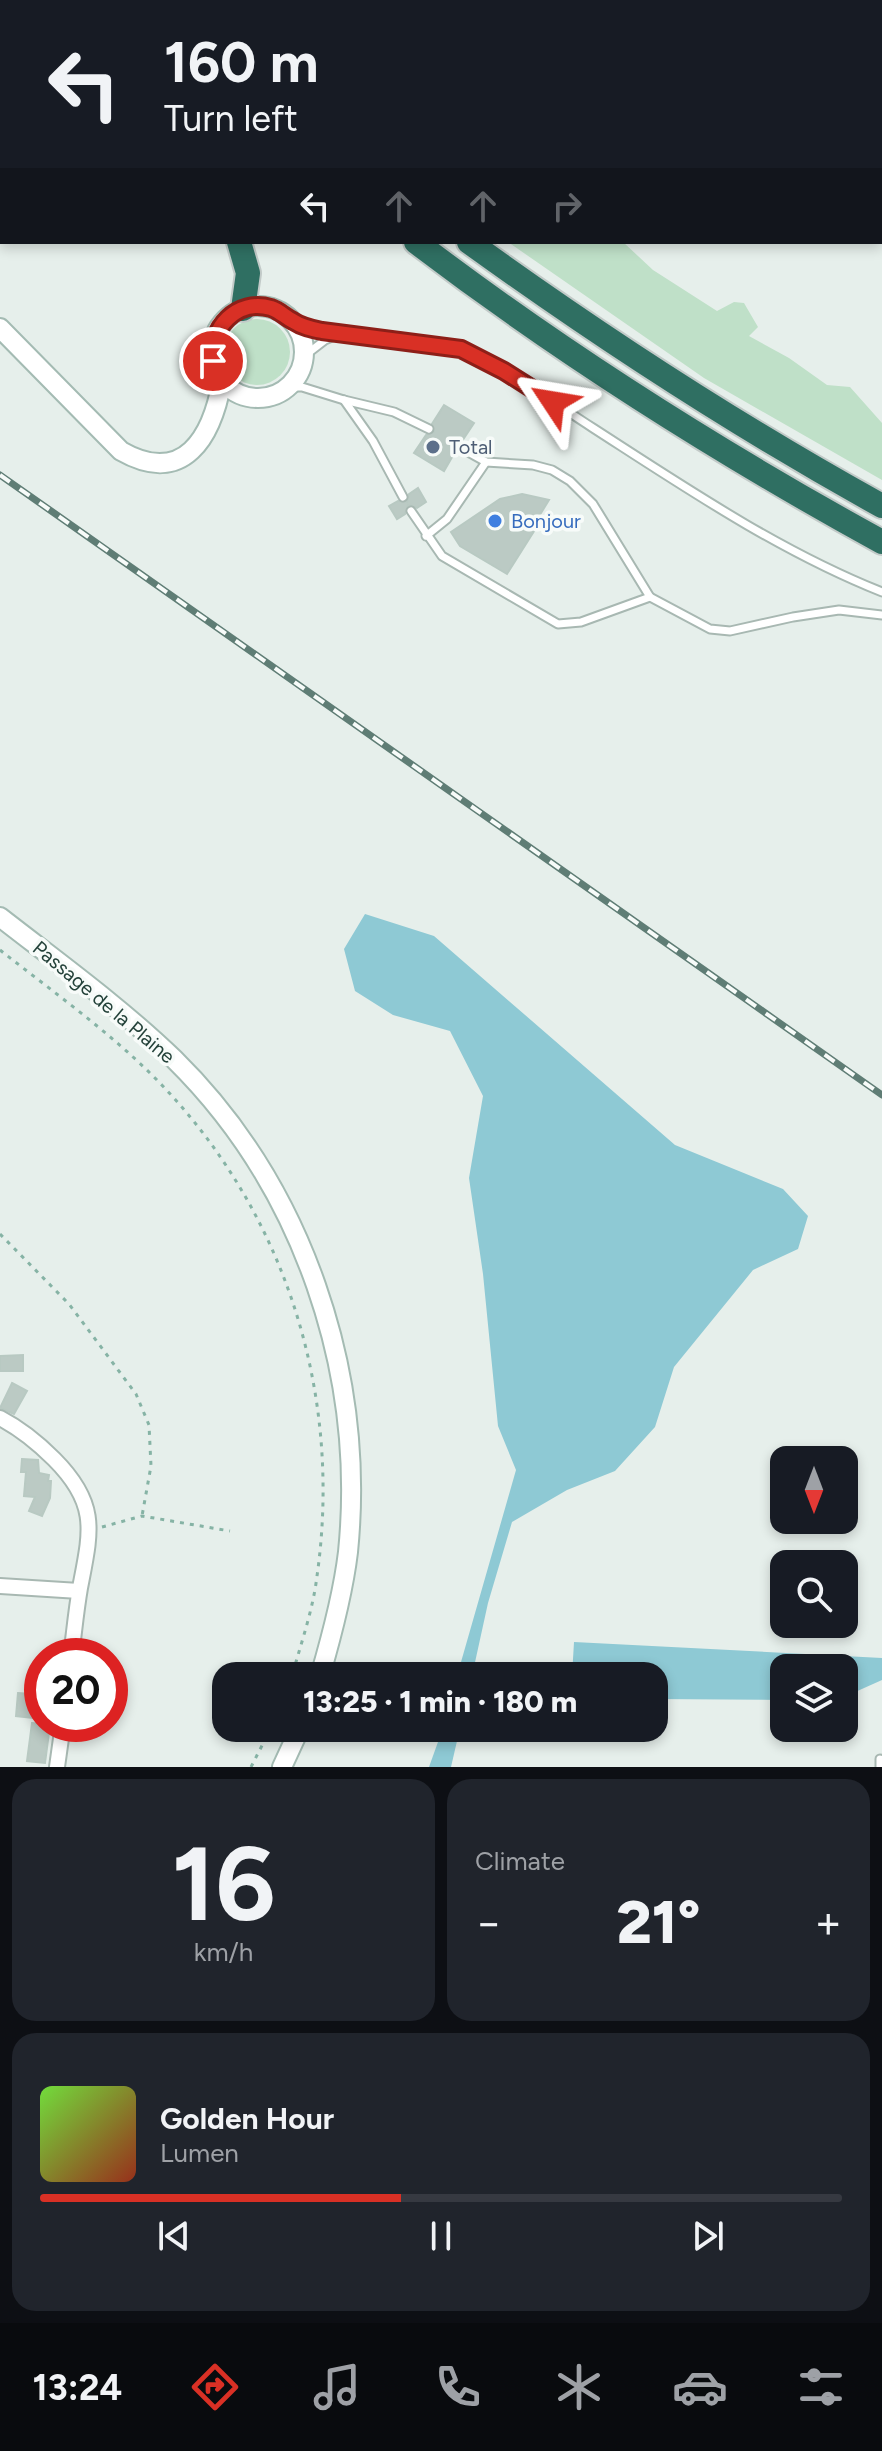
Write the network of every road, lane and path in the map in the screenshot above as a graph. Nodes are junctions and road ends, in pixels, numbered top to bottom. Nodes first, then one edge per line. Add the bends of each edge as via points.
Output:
1 (240, 244) edge
2 (419, 244) edge
3 (472, 244) edge
4 (243, 309) junction
5 (291, 321) junction
6 (0, 328) edge
7 (339, 334) junction
8 (303, 357) junction
9 (222, 381) junction
10 (288, 387) junction
11 (344, 400) junction
12 (429, 429) dead end
13 (459, 447) dead end
14 (486, 462) junction
15 (403, 497) dead end
16 (882, 506) edge
17 (411, 511) dead end
18 (426, 536) junction
19 (882, 542) edge
20 (882, 592) edge
21 (650, 597) junction
22 (882, 615) edge
23 (0, 917) edge
24 (0, 950) edge
25 (0, 1234) edge
26 (0, 1418) edge
27 (142, 1516) junction
28 (91, 1530) junction
29 (230, 1531) dead end
30 (0, 1586) edge
31 (79, 1591) junction
32 (73, 1638) edge
33 (296, 1662) edge
34 (324, 1662) edge
35 (60, 1742) edge
36 (264, 1742) edge
37 (294, 1742) edge
38 (57, 1767) edge
39 (251, 1767) edge
40 (282, 1767) edge

1 - 4 highway via 248,273
2 - 19 highway via 680,424
3 - 16 highway via 702,400
4 - 5 street via 265,307
4 - 9 street via 225,320 214,339 213,361
5 - 7 lane
5 - 8 street
6 - 9 street via 121,451 139,461 157,464 188,454 213,420
7 - 8 lane
7 - 20 lane via 461,349 788,548
8 - 10 street
9 - 10 street via 254,398
10 - 11 lane
11 - 12 lane via 394,412
11 - 15 lane
13 - 14 lane
14 - 18 lane via 447,519
14 - 21 lane via 533,465 570,481 593,504
17 - 18 lane
18 - 21 lane via 442,556 558,624 581,622
21 - 22 lane via 710,629 730,631 839,610
23 - 34 street, Passage de la Plaine via 140,1028 201,1088 269,1182 309,1266 341,1375 351,1483 341,1600
24 - 33 path via 108,1036 181,1106 245,1194 288,1286 316,1392 324,1476 317,1578
25 - 27 path via 69,1304 136,1394 149,1425 151,1466
26 - 28 street via 22,1429 70,1475 89,1511
27 - 28 path
27 - 29 path
28 - 31 street
30 - 31 street
31 - 32 street
35 - 38 street
36 - 39 path
37 - 40 street

